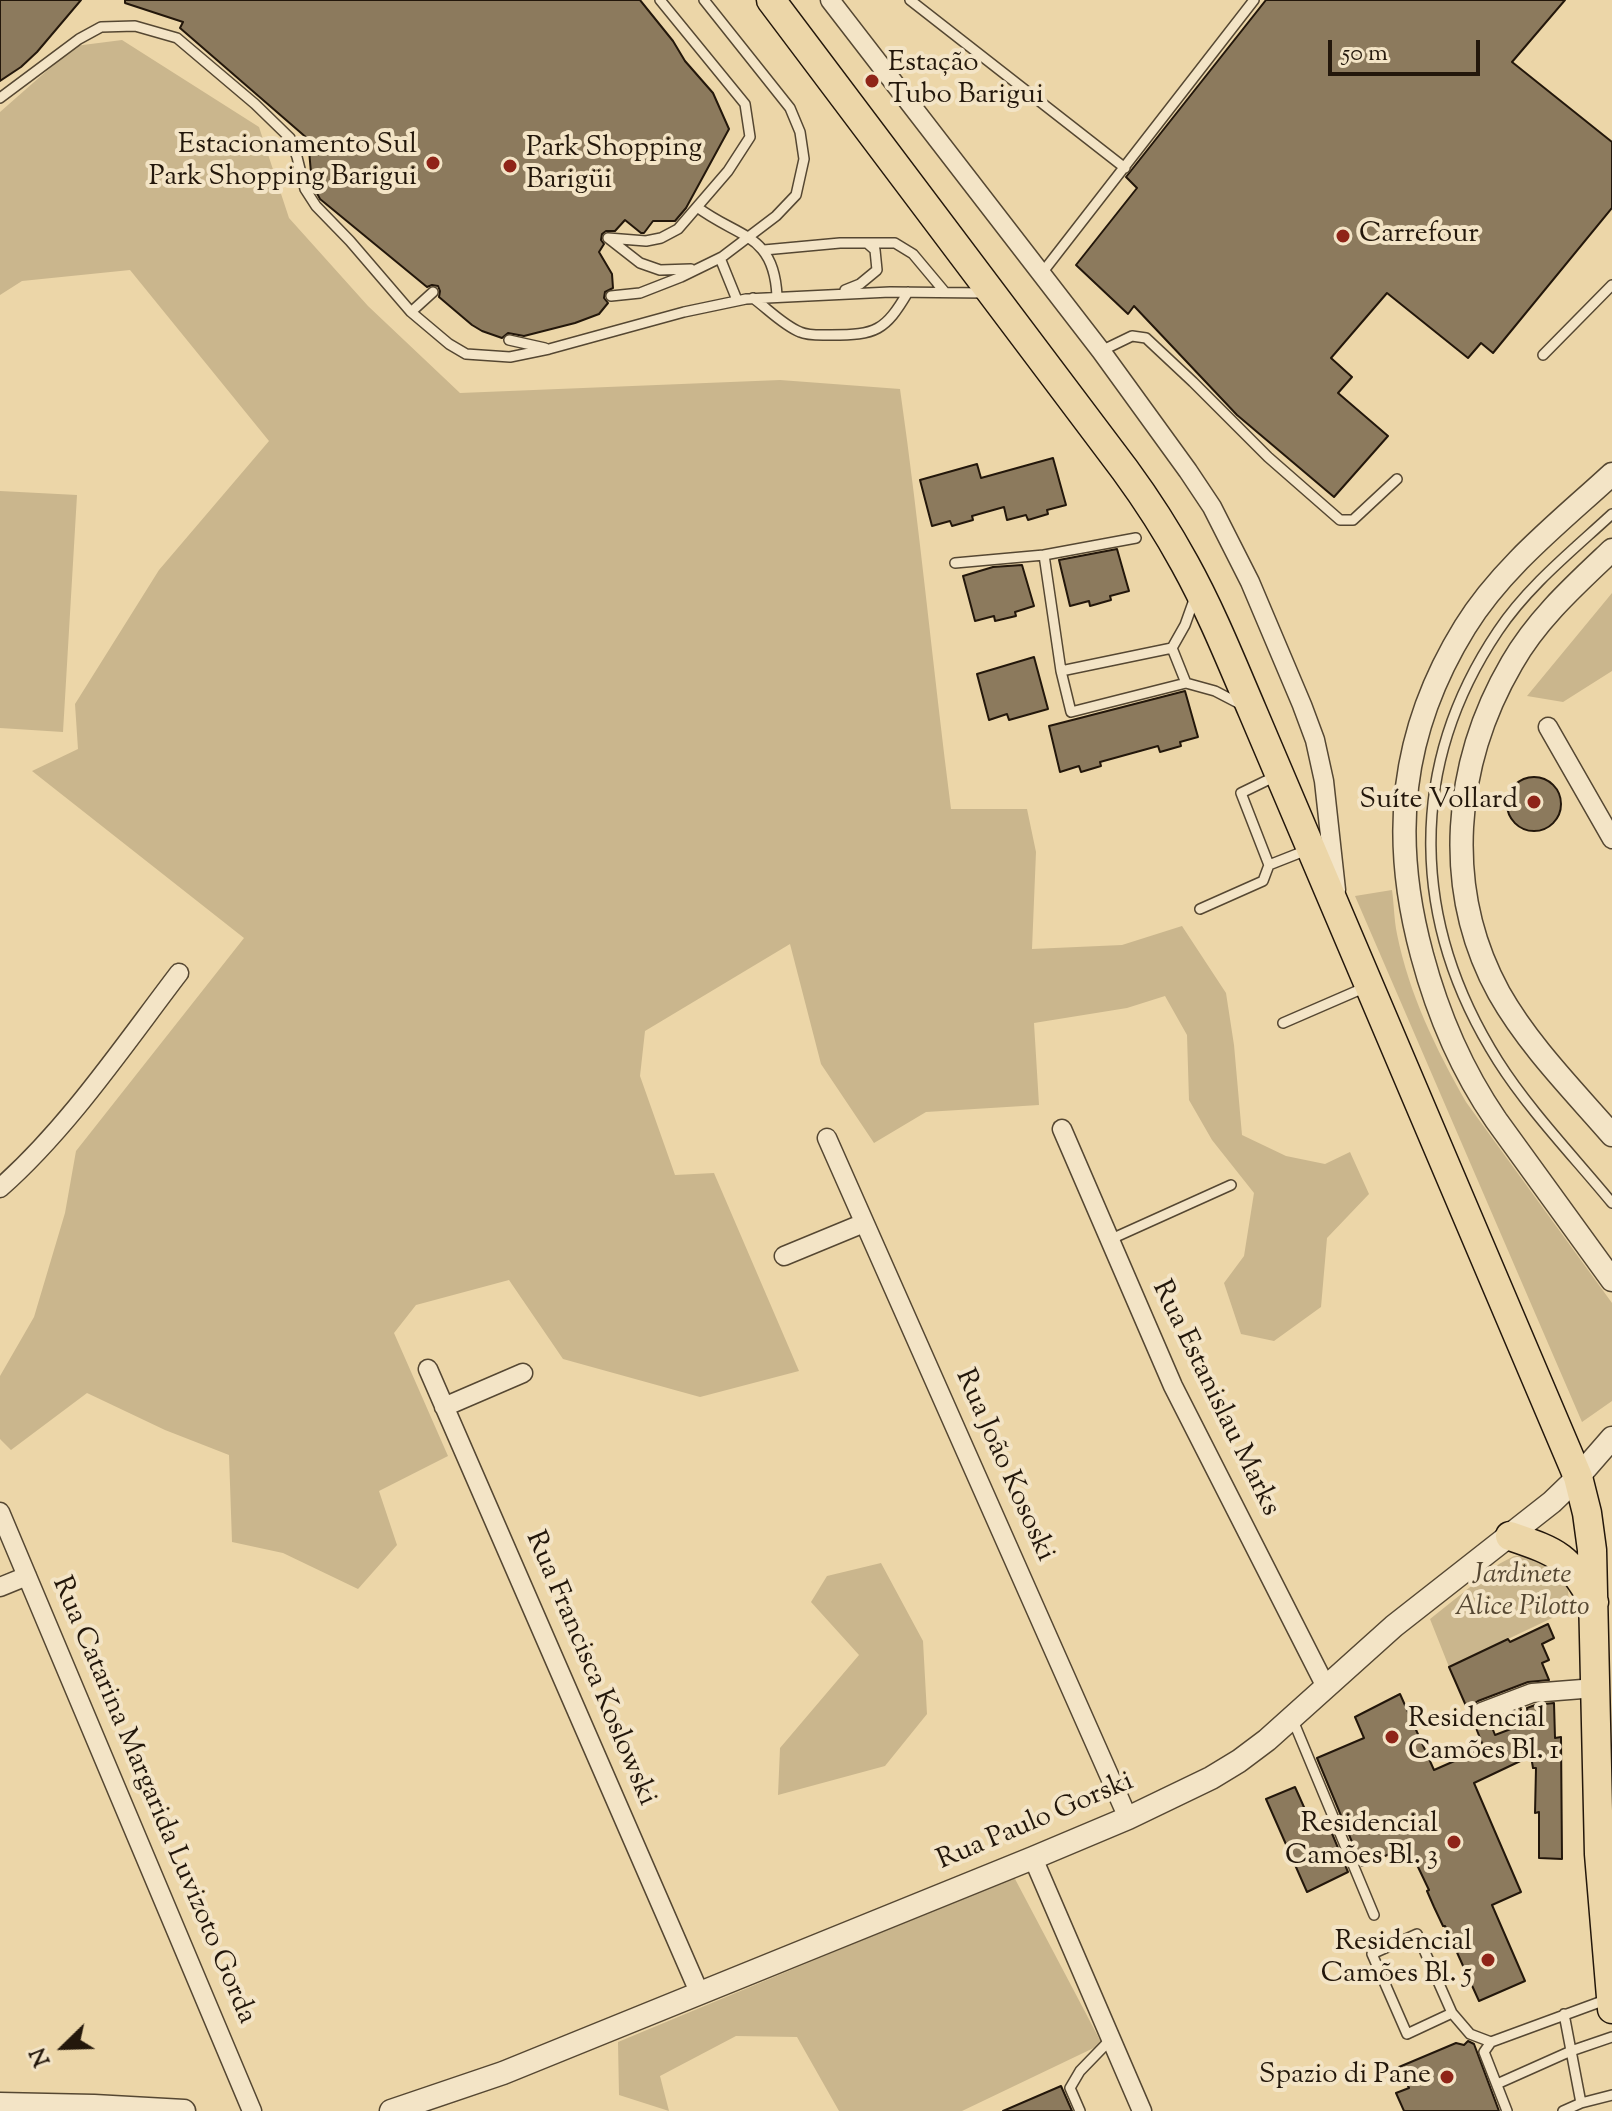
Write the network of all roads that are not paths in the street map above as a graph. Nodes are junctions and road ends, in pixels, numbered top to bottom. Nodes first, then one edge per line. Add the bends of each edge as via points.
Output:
1 (660, 0) edge
2 (704, 0) edge
3 (771, 0) edge
4 (830, 0) edge
5 (910, 0) edge
6 (1254, 0) edge
7 (0, 98) edge
8 (1125, 168) junction
9 (697, 207) junction
10 (749, 237) junction
11 (867, 243) junction
12 (764, 250) junction
13 (720, 258) junction
14 (699, 269) junction
15 (1042, 273) junction
16 (1612, 285) edge
17 (944, 291) junction
18 (433, 292) dead end
19 (908, 292) junction
20 (838, 293) junction
21 (993, 293) junction
22 (611, 296) dead end
23 (777, 296) junction
24 (753, 298) junction
25 (737, 300) junction
26 (411, 312) junction
27 (509, 340) dead end
28 (549, 349) junction
29 (1101, 351) junction
30 (1543, 355) dead end
31 (1612, 474) edge
32 (1397, 479) dead end
33 (1612, 514) edge
34 (1136, 538) dead end
35 (1612, 550) edge
36 (1044, 555) junction
37 (955, 563) dead end
38 (1198, 588) junction
39 (1172, 648) junction
40 (1061, 671) junction
41 (1186, 683) junction
42 (1252, 710) junction
43 (1548, 727) dead end
44 (1279, 774) junction
45 (1612, 839) edge
46 (1310, 848) junction
47 (1269, 865) junction
48 (1200, 909) dead end
49 (1339, 914) junction
50 (179, 973) dead end
51 (1369, 986) junction
52 (1283, 1023) dead end
53 (1062, 1129) dead end
54 (1612, 1135) edge
55 (827, 1138) dead end
56 (1231, 1185) dead end
57 (0, 1188) edge
58 (1612, 1203) edge
59 (864, 1223) junction
60 (1109, 1240) junction
61 (784, 1256) dead end
62 (1612, 1280) edge
63 (428, 1369) dead end
64 (523, 1373) dead end
65 (444, 1407) junction
66 (1612, 1438) edge
67 (1578, 1477) junction
68 (0, 1512) edge
69 (1510, 1536) junction
70 (27, 1576) junction
71 (0, 1587) edge
72 (1594, 1602) junction
73 (1326, 1687) junction
74 (1595, 1688) junction
75 (1482, 1712) dead end
76 (1292, 1718) junction
77 (1128, 1818) junction
78 (1033, 1858) junction
79 (1374, 1915) dead end
80 (699, 1992) junction
81 (1611, 1998) edge
82 (1612, 2009) edge
83 (1452, 2013) junction
84 (1564, 2014) junction
85 (1612, 2037) edge
86 (1111, 2039) junction
87 (1491, 2042) junction
88 (1571, 2051) junction
89 (1497, 2084) junction
90 (1612, 2095) edge
91 (1581, 2103) junction
92 (0, 2104) edge
93 (184, 2111) edge
94 (252, 2111) edge
95 (391, 2111) edge
96 (1080, 2111) edge
97 (1142, 2111) edge
98 (1507, 2111) edge
99 (1563, 2111) edge

1 - 9 lane via 745,104 750,137
2 - 10 lane via 790,108 800,132 804,159 796,195
3 - 21 main road
4 - 15 street
5 - 8 lane
6 - 8 lane
7 - 26 lane via 101,27 135,26 177,38 290,138 305,189 316,206
8 - 15 lane
9 - 10 lane
9 - 14 lane via 678,229 661,238 608,238 640,263 660,270
10 - 12 lane
10 - 13 lane
11 - 12 lane
11 - 17 lane via 895,243 913,254
11 - 20 lane via 875,250 877,270
12 - 23 lane via 776,277
13 - 14 lane
13 - 25 lane
14 - 22 lane via 640,293
15 - 29 street
16 - 30 lane
17 - 19 lane
17 - 21 lane
18 - 26 lane
19 - 20 lane
19 - 24 lane via 893,316 878,329 859,335 799,332
20 - 23 lane
21 - 38 main road via 1151,505
23 - 24 lane
24 - 25 lane
25 - 28 lane
26 - 28 lane via 466,354 510,357
27 - 28 lane
29 - 32 lane via 1132,336 1146,338 1340,520 1353,520
29 - 49 street via 1212,507 1302,705 1324,781
31 - 62 street via 1520,560 1466,625 1440,670 1422,717 1403,819 1416,933 1440,1016 1459,1059 1496,1120
33 - 58 lane via 1523,598 1476,667 1440,758 1430,835 1439,921 1472,1014 1524,1097
34 - 36 lane
35 - 54 street via 1543,619 1495,696 1469,773 1461,860 1467,909 1499,992 1542,1054
36 - 37 lane
36 - 40 lane
38 - 39 lane
38 - 42 main road
39 - 40 lane
39 - 41 lane
40 - 41 lane via 1071,712
41 - 42 lane
42 - 44 main road
43 - 45 street
44 - 46 main road
44 - 47 lane via 1241,793
46 - 47 lane
46 - 49 main road
47 - 48 lane via 1263,881
49 - 51 main road
50 - 57 street via 70,1113
51 - 52 lane
51 - 67 main road
53 - 60 street, Rua Estanislau Marks
55 - 59 street, Rua João Kososki
56 - 60 lane
59 - 61 street
59 - 77 street, Rua João Kososki
60 - 73 street, Rua Estanislau Marks via 1173,1386
63 - 65 street, Rua Francisca Koslowski
64 - 65 street
65 - 80 street, Rua Francisca Koslowski
66 - 67 street, Rua Paulo Gorski
67 - 69 street, Rua Paulo Gorski
67 - 72 main road via 1592,1550
68 - 70 street, Rua Catarina Margarida Luvizoto Gorda
69 - 72 main road via 1562,1558
69 - 73 street, Rua Paulo Gorski via 1413,1610
70 - 71 street
70 - 94 street, Rua Catarina Margarida Luvizoto Gorda
72 - 74 main road
73 - 76 street, Rua Paulo Gorski
74 - 75 street via 1532,1693
74 - 81 main road via 1599,1854
76 - 77 street, Rua Paulo Gorski via 1239,1761
76 - 79 lane
77 - 78 street, Rua Paulo Gorski
78 - 80 street, Rua Paulo Gorski
78 - 86 street
80 - 95 street, Rua Paulo Gorski via 503,2073
81 - 82 main road
81 - 84 lane
83 - 83 lane via 1407,2034 1372,1954 1417,1934
83 - 87 lane via 1470,2034
84 - 87 lane
84 - 88 lane
85 - 88 lane
86 - 96 lane via 1070,2088
86 - 97 street
87 - 89 lane via 1484,2052
88 - 89 lane
88 - 91 lane
89 - 98 lane
90 - 91 lane
91 - 99 lane
92 - 93 street

